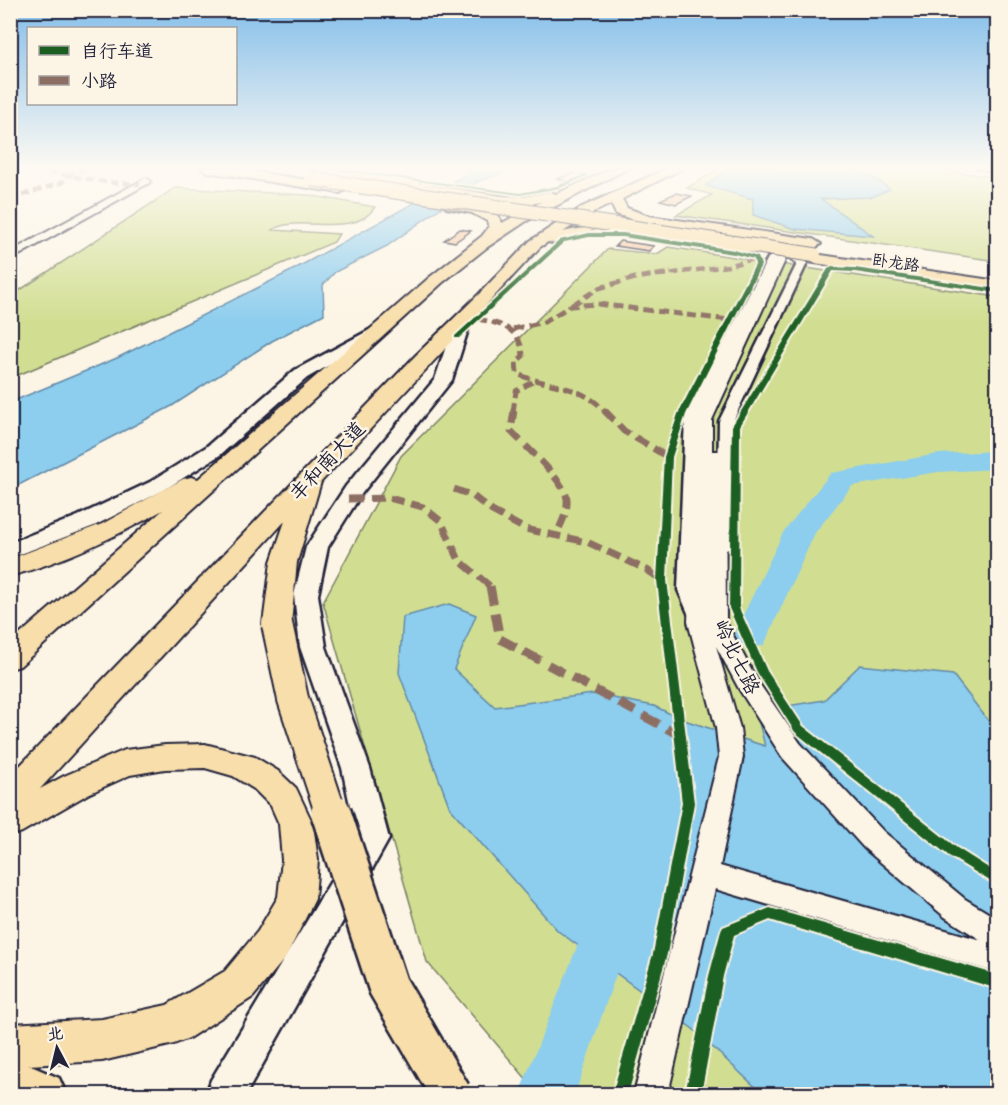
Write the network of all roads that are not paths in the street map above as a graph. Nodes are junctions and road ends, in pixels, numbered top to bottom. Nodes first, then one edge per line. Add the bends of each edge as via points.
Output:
1 (77, 220) edge
2 (494, 220) edge
3 (522, 220) edge
4 (572, 220) edge
5 (592, 220) edge
6 (645, 220) edge
7 (488, 239) junction
8 (535, 244) junction
9 (815, 253) junction
10 (788, 255) junction
11 (10, 257) edge
12 (939, 262) dead end
13 (998, 276) edge
14 (998, 281) edge
15 (998, 286) edge
16 (463, 320) junction
17 (382, 329) junction
18 (274, 425) junction
19 (312, 476) junction
20 (10, 551) edge
21 (10, 568) edge
22 (10, 659) edge
23 (10, 799) edge
24 (10, 822) edge
25 (705, 874) junction
26 (998, 935) edge
27 (998, 959) edge
28 (10, 1045) edge
29 (10, 1080) edge
30 (43, 1095) edge
31 (225, 1095) edge
32 (451, 1095) edge
33 (651, 1095) edge

1 - 11 street
2 - 7 main road via 496,227
3 - 7 main road
4 - 8 main road, 丰和南大道
5 - 9 main road, 卧龙路, bridge
6 - 12 main road, 卧龙路
7 - 17 main road
8 - 10 main road, 卧龙路 via 568,234 606,230
8 - 16 main road, 丰和南大道
9 - 13 main road, 卧龙路
9 - 14 main road, 卧龙路
10 - 15 main road, 卧龙路
10 - 25 street via 704,420 699,622 728,728 731,758
10 - 26 street, 岭北七路 via 717,420 715,622 763,708 813,775 874,840 955,908
16 - 19 main road, 丰和南大道
16 - 31 main road via 443,380 353,490 317,547 306,595 313,647 356,768 373,839
17 - 18 main road
17 - 20 main road via 301,374 213,451 158,486 86,521
18 - 21 main road via 196,481 111,529
18 - 22 main road
19 - 23 main road, 丰和南大道
19 - 32 main road, bridge via 284,562 277,624 293,699 388,986
24 - 28 main road via 125,763 205,756 243,766 266,780 284,798 296,824 300,860 296,899 272,944 239,984 174,1024 102,1040
25 - 27 street
25 - 33 street
29 - 30 highway

